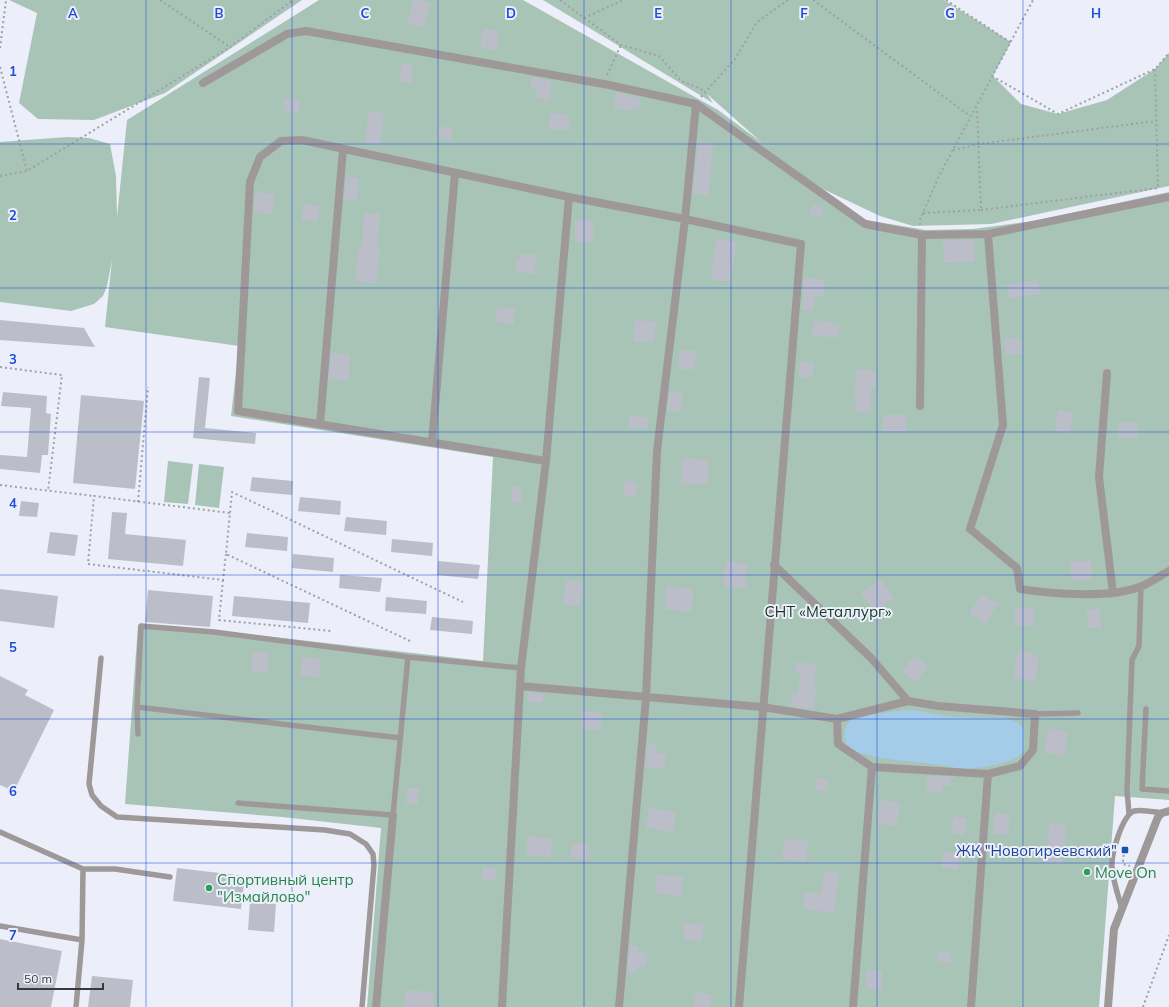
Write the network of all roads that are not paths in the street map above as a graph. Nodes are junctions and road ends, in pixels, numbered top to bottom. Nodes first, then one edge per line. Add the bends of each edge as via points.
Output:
1 (202, 83) dead end
2 (696, 104) junction
3 (343, 149) junction
4 (455, 173) junction
5 (569, 197) junction
6 (1169, 197) edge
7 (685, 219) junction
8 (988, 234) junction
9 (922, 235) junction
10 (1107, 373) dead end
11 (920, 406) dead end
12 (320, 424) junction
13 (432, 442) junction
14 (546, 460) junction
15 (774, 565) junction
16 (1169, 572) edge
17 (1141, 586) junction
18 (1113, 593) junction
19 (408, 657) junction
20 (101, 658) dead end
21 (521, 668) junction
22 (520, 686) junction
23 (646, 698) junction
24 (908, 701) junction
25 (137, 707) junction
26 (762, 707) junction
27 (1146, 709) dead end
28 (1078, 713) dead end
29 (1035, 714) junction
30 (837, 719) junction
31 (138, 734) dead end
32 (400, 738) junction
33 (872, 767) junction
34 (988, 774) junction
35 (1169, 791) edge
36 (238, 803) dead end
37 (1165, 812) edge
38 (1129, 814) junction
39 (393, 815) junction
40 (0, 832) edge
41 (83, 869) junction
42 (170, 877) dead end
43 (1122, 909) junction
44 (0, 926) edge
45 (82, 940) junction
46 (76, 1007) edge
47 (362, 1007) edge
48 (376, 1007) edge
49 (502, 1007) edge
50 (619, 1007) edge
51 (739, 1007) edge
52 (853, 1007) edge
53 (971, 1007) edge
54 (1108, 1007) edge

1 - 2 street via 287,34 306,31 602,84
2 - 7 street
2 - 9 street via 865,224
3 - 4 street
3 - 12 street
3 - 12 street via 302,140 281,141 260,157 250,182 238,411
4 - 5 street
4 - 13 street
5 - 7 street
5 - 14 street
6 - 8 street
7 - 15 street via 800,244
7 - 23 street via 656,451
8 - 9 street
8 - 18 street via 1003,424 970,529 1017,568 1020,589 1049,593
9 - 11 street
10 - 18 street via 1099,477
12 - 13 street
13 - 14 street
14 - 21 street
15 - 24 street via 871,658
15 - 26 street
16 - 17 street
17 - 18 street
17 - 38 lane via 1139,646 1132,660 1126,790
19 - 21 lane
19 - 25 lane via 214,632 142,626
19 - 32 lane
20 - 47 lane via 89,784 92,795 101,806 117,817 325,830 350,834 366,844 373,854 374,864
21 - 22 street
22 - 23 street
22 - 49 street
23 - 26 street
23 - 50 street
24 - 29 street
24 - 30 street
25 - 31 lane
25 - 32 lane
26 - 30 street
26 - 51 street
27 - 35 lane via 1142,789
28 - 29 lane
29 - 34 street via 1033,750 1020,766
30 - 33 street via 838,744
32 - 39 lane
33 - 34 street
33 - 52 street
34 - 53 street
36 - 39 lane
37 - 38 lane via 1136,810
37 - 43 street via 1158,817
38 - 43 lane via 1119,832 1112,865
39 - 48 street
40 - 41 lane
41 - 42 lane via 115,869
41 - 45 lane
43 - 54 street via 1114,929
44 - 45 lane
45 - 46 lane

